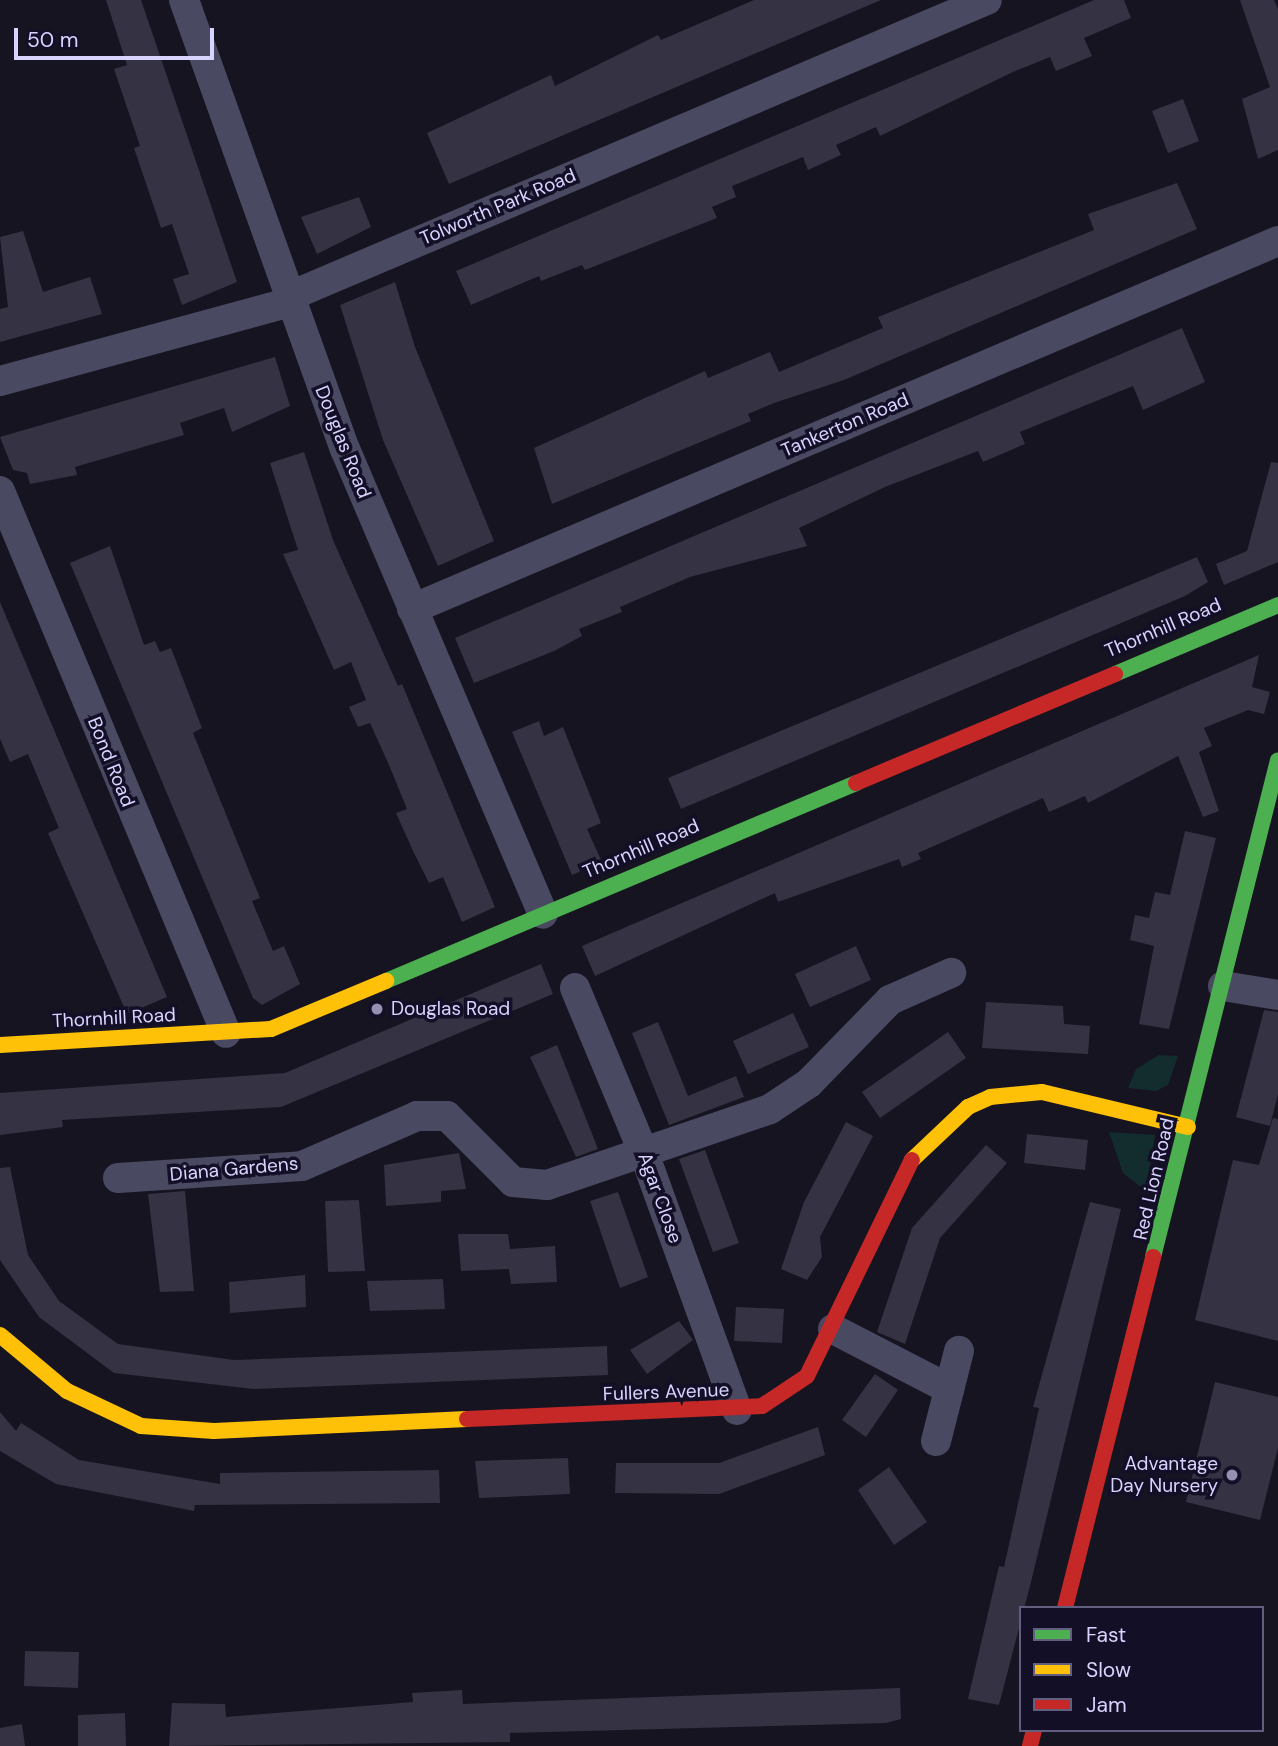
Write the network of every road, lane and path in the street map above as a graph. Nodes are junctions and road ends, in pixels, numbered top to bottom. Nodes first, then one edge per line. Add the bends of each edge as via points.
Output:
1 (184, 0) edge
2 (986, 0) edge
3 (1278, 241) edge
4 (288, 303) junction
5 (0, 382) edge
6 (0, 491) edge
7 (1278, 605) edge
8 (412, 609) junction
9 (1278, 760) edge
10 (543, 914) junction
11 (951, 973) dead end
12 (1223, 986) junction
13 (575, 988) dead end
14 (1278, 995) edge
15 (226, 1032) junction
16 (0, 1045) edge
17 (1188, 1127) junction
18 (645, 1156) junction
19 (118, 1178) dead end
20 (834, 1329) junction
21 (0, 1335) edge
22 (959, 1351) dead end
23 (949, 1390) junction
24 (737, 1410) junction
25 (936, 1441) dead end
26 (1066, 1606) edge

1 - 4 street, Douglas Road
2 - 4 street, Tolworth Park Road via 302,291
3 - 8 street, Tankerton Road
4 - 5 street, Tolworth Park Road
4 - 8 street, Douglas Road
6 - 15 street, Bond Road
7 - 10 street, Thornhill Road
8 - 10 street, Douglas Road
9 - 12 street, Red Lion Road
10 - 15 street, Thornhill Road via 271,1029
11 - 18 street, Diana Gardens via 890,1000 809,1083 770,1109
12 - 14 street
12 - 17 street, Red Lion Road
13 - 18 street, Agar Close
15 - 16 street, Thornhill Road
17 - 20 street, Fullers Avenue via 1042,1092 990,1097 968,1107 908,1164
17 - 26 street, Red Lion Road
18 - 19 street, Diana Gardens via 547,1185 513,1182 447,1116 417,1116 302,1166
18 - 24 street, Agar Close
20 - 23 street
20 - 24 street, Fullers Avenue via 807,1377 762,1406
21 - 24 street, Fullers Avenue via 67,1391 141,1426 214,1431
22 - 23 street
23 - 25 street

